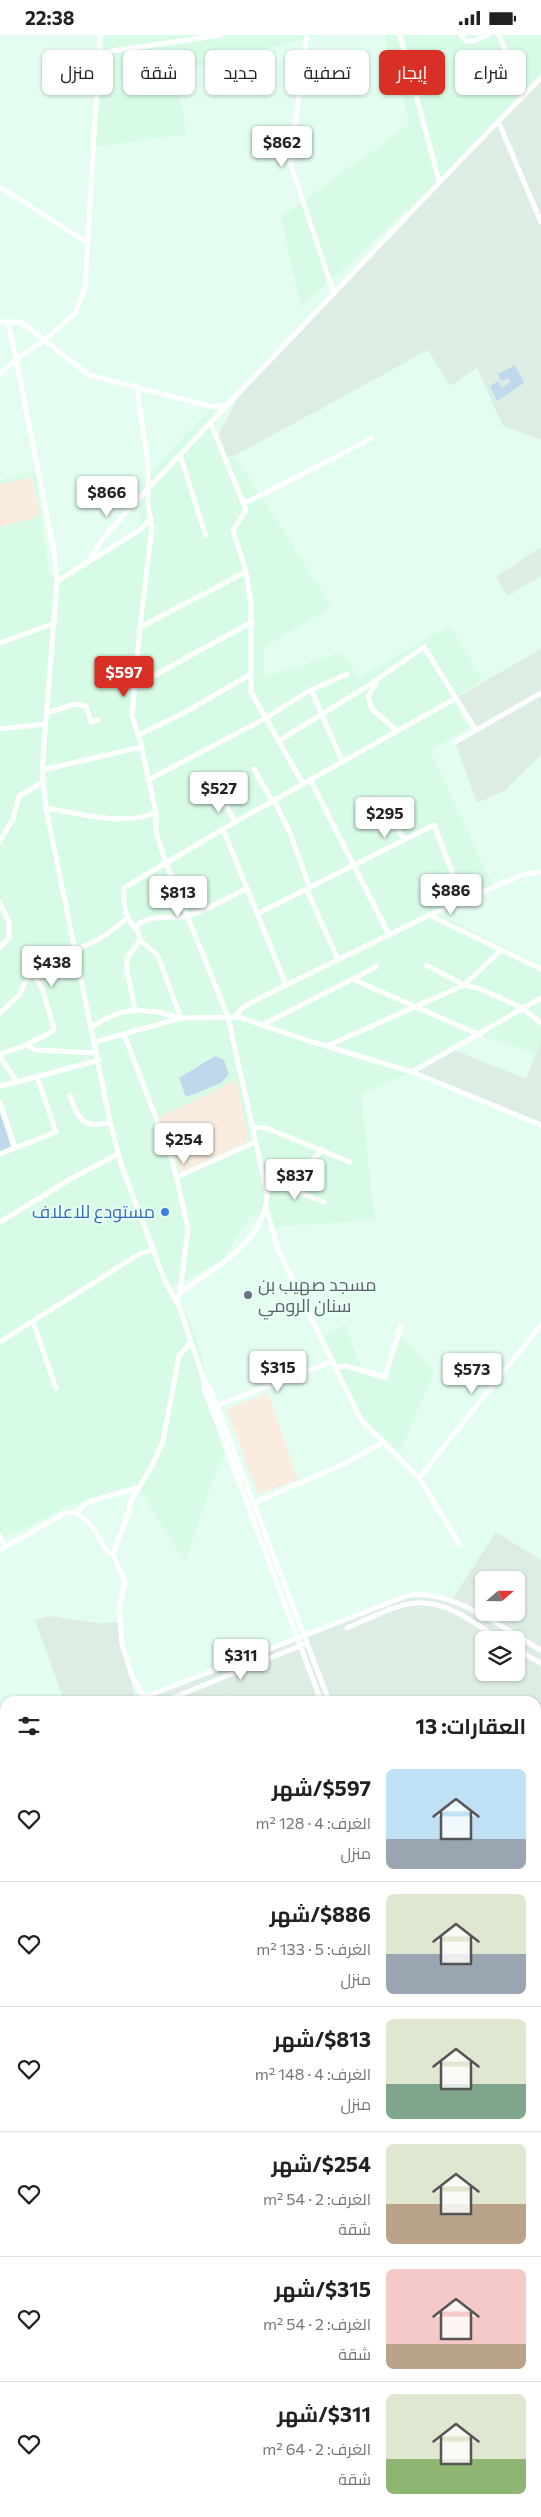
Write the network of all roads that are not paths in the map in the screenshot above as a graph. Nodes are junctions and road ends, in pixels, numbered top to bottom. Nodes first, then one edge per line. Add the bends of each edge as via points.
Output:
1 (100, 35) edge
2 (221, 35) edge
3 (307, 35) edge
4 (400, 35) edge
5 (461, 35) edge
6 (488, 35) edge
7 (499, 35) edge
8 (99, 50) edge
9 (505, 50) edge
10 (113, 51) edge
11 (541, 78) edge
12 (526, 93) edge
13 (97, 95) edge
14 (524, 95) edge
15 (498, 121) junction
16 (439, 181) junction
17 (0, 187) edge
18 (541, 222) edge
19 (88, 243) junction
20 (334, 294) junction
21 (0, 322) edge
22 (8, 322) junction
23 (45, 340) junction
24 (16, 359) junction
25 (0, 374) edge
26 (137, 388) junction
27 (228, 404) junction
28 (211, 424) junction
29 (371, 439) dead end
30 (180, 455) junction
31 (148, 491) junction
32 (242, 502) junction
33 (150, 518) junction
34 (206, 536) dead end
35 (86, 563) junction
36 (246, 571) junction
37 (57, 581) junction
38 (252, 622) junction
39 (55, 623) junction
40 (140, 627) junction
41 (0, 643) edge
42 (251, 674) junction
43 (347, 674) dead end
44 (377, 679) junction
45 (135, 686) junction
46 (312, 690) junction
47 (541, 693) edge
48 (456, 698) junction
49 (47, 713) junction
50 (322, 714) junction
51 (266, 718) junction
52 (98, 720) dead end
53 (46, 724) junction
54 (0, 729) edge
55 (476, 730) junction
56 (397, 731) junction
57 (138, 735) junction
58 (280, 740) junction
59 (455, 742) dead end
60 (142, 747) junction
61 (342, 761) junction
62 (254, 769) dead end
63 (42, 770) junction
64 (310, 779) junction
65 (148, 780) junction
66 (43, 782) junction
67 (303, 784) junction
68 (221, 796) dead end
69 (382, 799) dead end
70 (273, 801) junction
71 (46, 808) junction
72 (156, 813) junction
73 (235, 822) junction
74 (223, 829) junction
75 (1, 837) edge
76 (404, 840) junction
77 (166, 863) junction
78 (355, 865) junction
79 (541, 872) edge
80 (247, 888) junction
81 (308, 889) junction
82 (464, 900) junction
83 (0, 903) edge
84 (257, 914) junction
85 (188, 915) junction
86 (429, 915) junction
87 (128, 917) junction
88 (136, 927) junction
89 (389, 935) junction
90 (140, 940) junction
91 (0, 947) edge
92 (76, 948) junction
93 (500, 951) junction
94 (338, 960) junction
95 (426, 965) dead end
96 (376, 967) dead end
97 (541, 969) edge
98 (34, 974) junction
99 (352, 979) junction
100 (286, 985) junction
101 (464, 985) junction
102 (541, 998) edge
103 (416, 1006) junction
104 (522, 1009) junction
105 (135, 1010) junction
106 (0, 1013) edge
107 (228, 1017) junction
108 (235, 1017) junction
109 (181, 1018) junction
110 (541, 1023) edge
111 (262, 1025) junction
112 (92, 1027) junction
113 (124, 1034) junction
114 (480, 1035) junction
115 (95, 1042) junction
116 (27, 1045) junction
117 (326, 1046) junction
118 (97, 1053) junction
119 (0, 1055) edge
120 (99, 1060) junction
121 (412, 1072) junction
122 (37, 1076) junction
123 (17, 1082) junction
124 (0, 1086) edge
125 (70, 1095) dead end
126 (0, 1101) edge
127 (110, 1122) junction
128 (541, 1125) edge
129 (252, 1127) junction
130 (255, 1142) junction
131 (15, 1148) junction
132 (322, 1150) junction
133 (0, 1154) edge
134 (118, 1155) junction
135 (350, 1162) dead end
136 (177, 1177) junction
137 (281, 1185) junction
138 (266, 1186) junction
139 (324, 1202) dead end
140 (266, 1208) junction
141 (0, 1222) edge
142 (154, 1249) junction
143 (180, 1293) junction
144 (176, 1301) junction
145 (33, 1322) junction
146 (402, 1325) dead end
147 (541, 1325) edge
148 (0, 1342) edge
149 (192, 1342) junction
150 (333, 1361) junction
151 (336, 1367) junction
152 (204, 1380) junction
153 (56, 1388) dead end
154 (216, 1406) junction
155 (384, 1442) junction
156 (419, 1478) junction
157 (137, 1488) junction
158 (247, 1494) junction
159 (254, 1503) junction
160 (77, 1512) junction
161 (0, 1535) edge
162 (460, 1545) dead end
163 (2, 1549) edge
164 (113, 1554) junction
165 (384, 1604) junction
166 (388, 1612) junction
167 (347, 1628) dead end
168 (486, 1631) edge
169 (304, 1634) junction
170 (296, 1637) junction
171 (307, 1643) junction
172 (300, 1647) junction
173 (541, 1650) edge
174 (525, 1654) edge
175 (541, 1663) edge
176 (220, 1667) junction
177 (224, 1677) junction
178 (143, 1696) edge
179 (152, 1696) edge
180 (177, 1696) edge
181 (319, 1696) edge
182 (327, 1696) edge

1 - 8 street
2 - 10 street
3 - 20 street via 290,162
4 - 16 street
5 - 6 street via 470,42
7 - 9 street
11 - 12 street
13 - 19 street
14 - 15 street
15 - 16 street
15 - 18 street
16 - 20 street via 409,217
17 - 19 street
19 - 23 street via 85,288 76,312
20 - 27 street
21 - 22 street
22 - 23 street via 21,322
22 - 24 street
23 - 24 street
23 - 26 street via 89,375
24 - 25 street
24 - 37 street
26 - 27 street via 214,407
26 - 31 street via 148,465
27 - 28 street
28 - 30 street
28 - 32 street
29 - 32 street
30 - 31 street
30 - 34 street
31 - 33 street
31 - 35 street via 101,541
32 - 36 street via 246,510 233,530
33 - 35 street via 140,530
33 - 40 street via 152,527
35 - 37 street
36 - 38 street
36 - 40 street
37 - 39 street
38 - 42 street
38 - 45 street
39 - 41 street
39 - 49 street
40 - 45 street
42 - 51 street via 251,692
42 - 57 street
43 - 46 street
44 - 48 street via 424,647
44 - 50 street
44 - 56 street via 368,697 372,709
45 - 57 street via 132,716
46 - 50 street
46 - 51 street
47 - 55 street
48 - 55 street
48 - 56 street
49 - 52 street via 75,704 86,706 91,722
49 - 53 street
50 - 58 street
50 - 61 street
51 - 58 street
51 - 65 street
53 - 54 street
53 - 63 street
55 - 59 street
56 - 61 street
57 - 60 street
58 - 67 street
60 - 63 street
60 - 65 street
61 - 64 street
62 - 70 street
63 - 66 street
64 - 67 street
64 - 78 street
65 - 72 street
66 - 71 street
66 - 75 street via 19,796 13,819
67 - 70 street
68 - 73 street
69 - 76 street
70 - 73 street
70 - 81 street via 290,833
71 - 72 street via 112,819
71 - 92 street
72 - 77 street via 156,832
73 - 74 street
74 - 77 street
74 - 80 street
76 - 78 street
76 - 82 street via 434,825
77 - 85 street
77 - 87 street via 124,888 123,900
78 - 81 street
78 - 89 street
79 - 82 street via 524,874
80 - 84 street
80 - 85 street
81 - 84 street
81 - 94 street
82 - 86 street
83 - 91 street via 9,922 9,937
84 - 100 street
85 - 88 street via 154,919
85 - 107 street
86 - 89 street
86 - 93 street
87 - 88 street
87 - 92 street via 97,942
88 - 90 street via 140,930
89 - 94 street
90 - 105 street via 127,958
90 - 109 street via 158,956
92 - 98 street via 55,955
92 - 112 street
93 - 97 street
93 - 101 street
94 - 100 street
95 - 101 street
96 - 99 street
98 - 106 street
98 - 116 street via 43,991 54,1029
99 - 103 street
99 - 111 street
100 - 108 street via 242,1008
101 - 103 street
101 - 104 street via 478,988
102 - 104 street
103 - 114 street
103 - 117 street
104 - 110 street
104 - 114 street
105 - 109 street
105 - 112 street via 120,1011
107 - 108 street
107 - 109 street
107 - 129 street
108 - 111 street
109 - 113 street
111 - 117 street
112 - 115 street
113 - 115 street
113 - 136 street
114 - 121 street
115 - 118 street
116 - 118 street via 35,1050
116 - 119 street
117 - 121 street
118 - 120 street
119 - 123 street
120 - 122 street
120 - 127 street
121 - 128 street
122 - 123 street
122 - 131 street via 56,1133
123 - 124 street
125 - 127 street via 79,1117 89,1125
126 - 131 street
127 - 134 street
129 - 130 street
129 - 132 street via 266,1127
130 - 136 street
130 - 138 street
131 - 133 street
132 - 135 street
132 - 137 street via 291,1181
134 - 141 street via 74,1177
134 - 142 street
136 - 143 street via 188,1228
137 - 138 street
137 - 139 street
138 - 140 street
140 - 143 street via 256,1229 230,1257
140 - 150 street via 280,1252
142 - 144 street
142 - 145 street via 140,1254
143 - 144 street
144 - 149 street
145 - 148 street
145 - 153 street
146 - 151 street via 385,1377 346,1366
147 - 156 street
149 - 152 street
149 - 157 street via 179,1356 163,1441
150 - 151 street
150 - 154 street
151 - 155 street via 361,1420
152 - 154 street
152 - 158 street via 204,1388
154 - 158 street
155 - 156 street
155 - 159 street via 344,1464
156 - 162 street
157 - 160 street via 88,1502
157 - 164 street
158 - 159 street
158 - 170 street
159 - 169 street
160 - 163 street via 67,1512
160 - 164 street via 90,1523 108,1553
161 - 163 street
164 - 178 street via 124,1582 119,1608 122,1644 132,1676
165 - 166 street
165 - 169 street
165 - 173 street via 409,1595 437,1595 470,1609
166 - 167 street
166 - 168 street via 424,1603 449,1609
169 - 170 street
169 - 171 street
170 - 172 street
170 - 176 street
171 - 172 street
171 - 182 street
172 - 177 street
172 - 181 street
174 - 175 street
176 - 177 street
176 - 179 street
177 - 180 street

